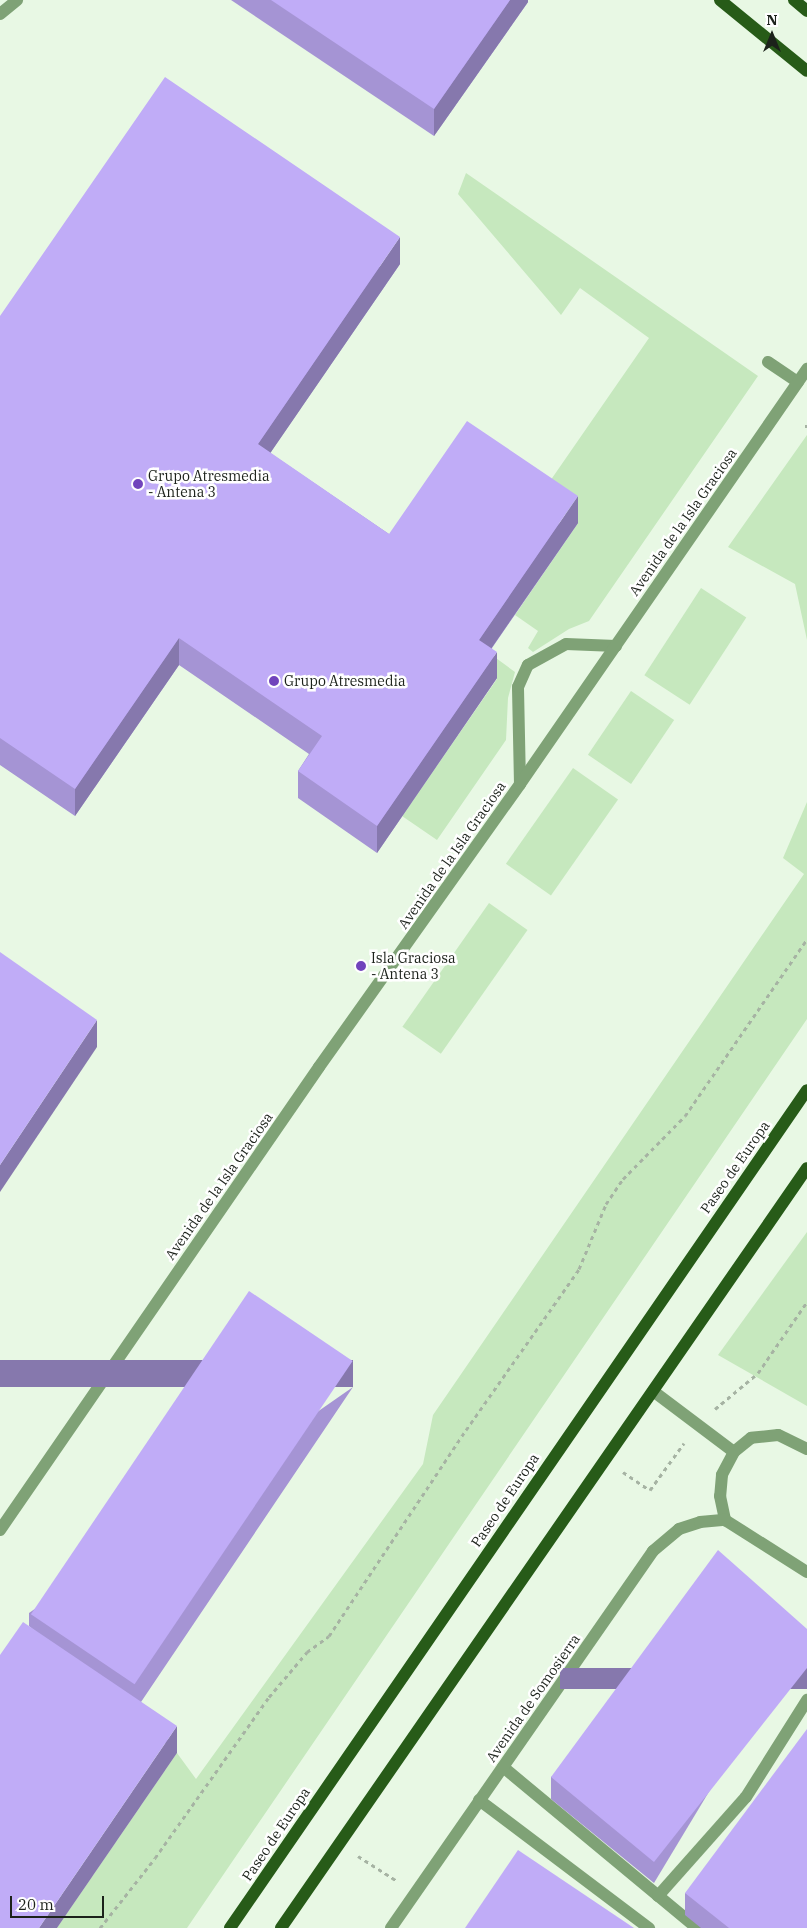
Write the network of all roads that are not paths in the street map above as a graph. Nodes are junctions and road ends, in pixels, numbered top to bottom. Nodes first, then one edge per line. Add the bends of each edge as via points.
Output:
1 (17, 0) edge
2 (720, 0) edge
3 (794, 0) edge
4 (807, 11) edge
5 (0, 14) edge
6 (807, 71) edge
7 (768, 362) dead end
8 (807, 369) edge
9 (798, 382) junction
10 (616, 646) junction
11 (520, 784) junction
12 (807, 1090) edge
13 (807, 1168) edge
14 (653, 1391) junction
15 (807, 1449) edge
16 (734, 1452) junction
17 (725, 1520) junction
18 (0, 1530) edge
19 (807, 1572) edge
20 (807, 1700) edge
21 (503, 1767) junction
22 (479, 1800) junction
23 (658, 1896) junction
24 (230, 1928) edge
25 (281, 1928) edge
26 (391, 1928) edge
27 (649, 1928) edge
28 (697, 1928) edge

1 - 5 street
2 - 6 main road
3 - 4 main road
7 - 9 street
8 - 9 street, Avenida de la Isla Graciosa
9 - 10 street, Avenida de la Isla Graciosa
10 - 11 street, Avenida de la Isla Graciosa
10 - 11 street via 566,644 528,665 518,687
11 - 18 street, Avenida de la Isla Graciosa via 319,1067
12 - 24 main road, Paseo de Europa
13 - 14 main road
14 - 16 street
14 - 25 main road
15 - 16 street via 778,1435 750,1438
16 - 17 street via 722,1475 720,1496
17 - 19 street
17 - 21 street, Avenida de Somosierra via 700,1522 679,1529 653,1551
20 - 23 street via 746,1797
21 - 22 street, Avenida de Somosierra
21 - 23 street
22 - 26 street, Avenida de Somosierra
22 - 27 street
23 - 28 street

